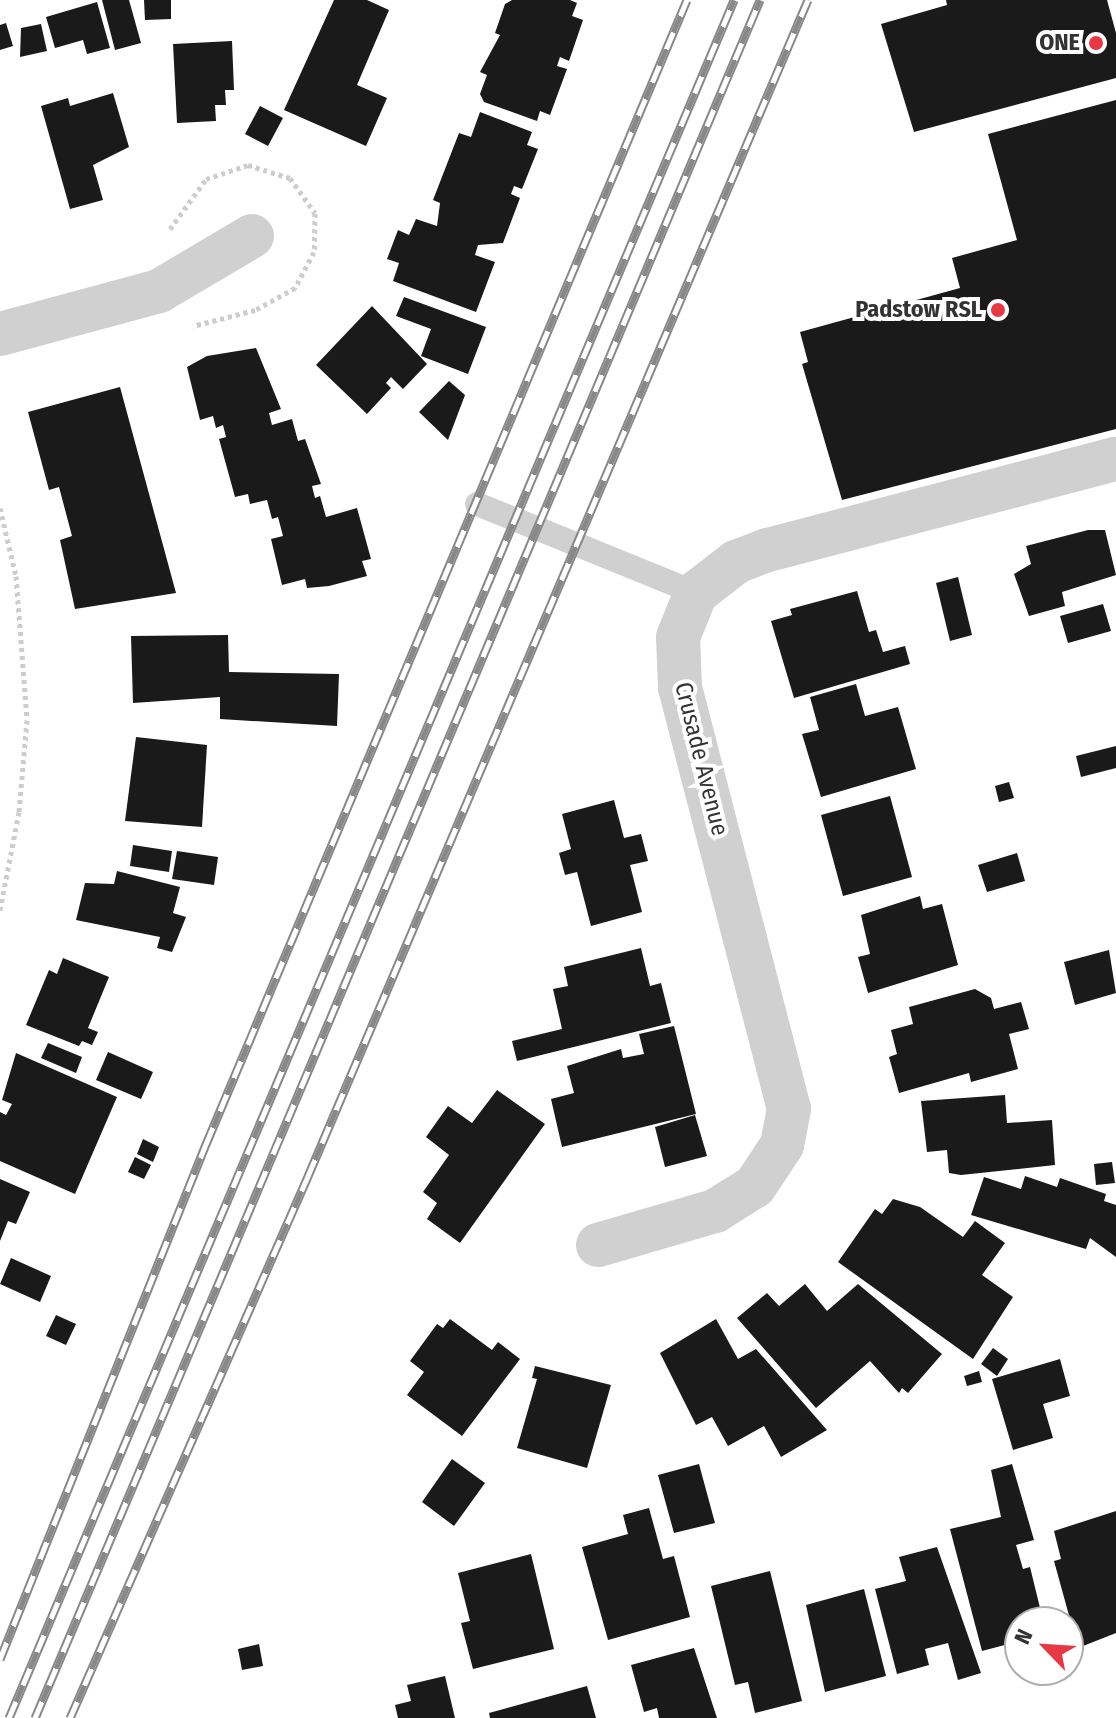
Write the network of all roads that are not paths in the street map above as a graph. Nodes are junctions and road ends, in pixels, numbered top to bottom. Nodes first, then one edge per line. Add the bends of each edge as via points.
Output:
1 (252, 236) dead end
2 (0, 334) edge
3 (1116, 459) edge
4 (477, 504) dead end
5 (696, 593) junction
6 (598, 1245) dead end

1 - 2 street via 159,291
3 - 5 street, Crusade Avenue via 768,550 736,562
4 - 5 lane
5 - 6 street, Crusade Avenue via 678,637 680,688 789,1109 782,1145 755,1186 715,1211

